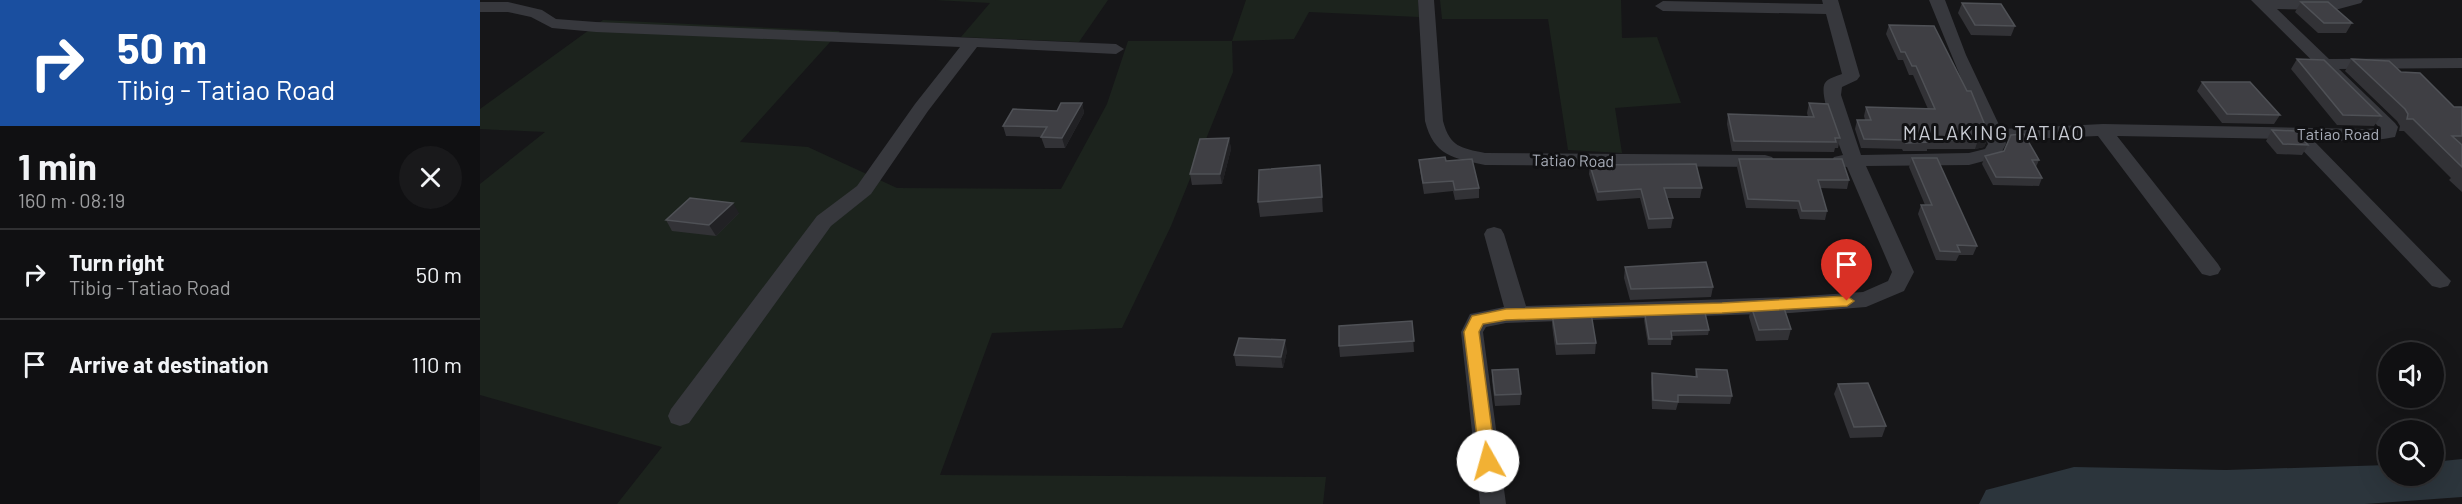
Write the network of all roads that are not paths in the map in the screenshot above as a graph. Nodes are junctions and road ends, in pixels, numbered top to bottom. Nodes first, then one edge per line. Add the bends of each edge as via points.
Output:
1 (1426, 0) edge
2 (1937, 0) edge
3 (2355, 0) edge
4 (2261, 2) edge
5 (1831, 4) edge
6 (1663, 6) dead end
7 (480, 7) edge
8 (971, 44) junction
9 (1116, 49) dead end
10 (2462, 63) edge
11 (2323, 64) junction
12 (2103, 130) junction
13 (2296, 134) junction
14 (1994, 135) junction
15 (1786, 161) edge
16 (1820, 161) edge
17 (1854, 161) junction
18 (1494, 234) dead end
19 (2210, 269) dead end
20 (2440, 281) dead end
21 (1517, 314) junction
22 (680, 416) dead end
23 (1493, 504) edge

1 - 15 street, Tatiao Road via 1434,121 1437,138 1452,153 1497,159
2 - 14 street
3 - 4 street via 2335,5
4 - 11 street, Tatiao Road
5 - 6 street
5 - 17 street via 1851,76 1833,84 1832,95
7 - 8 street via 508,7 536,13 552,23 596,27
8 - 9 street
8 - 22 street via 864,190 824,221
10 - 11 street
11 - 13 street, Tatiao Road via 2389,127 2388,133
12 - 13 street, Tatiao Road
12 - 14 street, Tatiao Road
12 - 19 street
13 - 20 street
14 - 17 street via 1997,144 1992,153 1969,159
16 - 17 street
17 - 21 street via 1903,272 1896,286 1866,299 1790,305
18 - 21 street
21 - 23 street via 1478,320 1472,332

